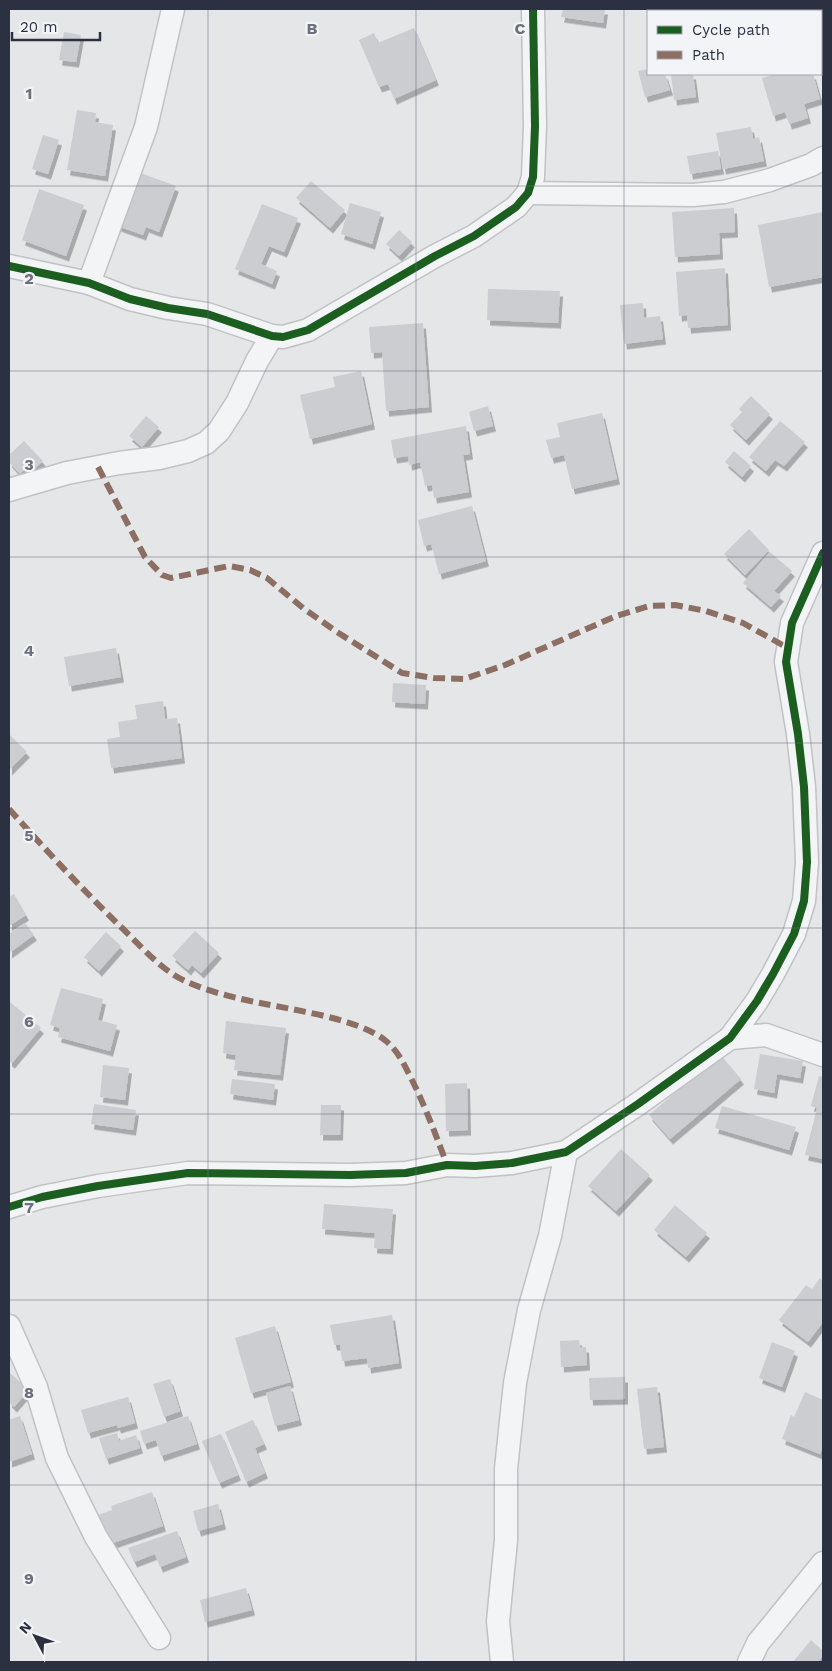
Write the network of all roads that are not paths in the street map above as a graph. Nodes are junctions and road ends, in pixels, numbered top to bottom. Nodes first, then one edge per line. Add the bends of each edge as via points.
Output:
1 (173, 9) edge
2 (533, 9) edge
3 (823, 158) edge
4 (528, 192) junction
5 (9, 266) edge
6 (89, 283) junction
7 (272, 336) junction
8 (9, 490) edge
9 (823, 553) edge
10 (730, 1038) junction
11 (823, 1055) edge
12 (566, 1152) junction
13 (9, 1207) edge
14 (9, 1326) edge
15 (823, 1563) edge
16 (159, 1638) dead end
17 (502, 1662) edge
18 (749, 1662) edge

1 - 6 street via 146,127
2 - 4 street via 534,177
3 - 4 street via 770,180 700,195
4 - 7 street via 516,207 474,236 308,330 283,337
5 - 6 street
6 - 7 street via 168,308 207,314
7 - 8 street via 237,404 219,431 206,443 159,458 67,473
9 - 10 street via 792,623 786,662 804,787 807,862 804,901 794,934 773,974
10 - 11 street via 766,1035
10 - 12 street
12 - 13 street via 512,1162 447,1165 406,1173 188,1173 89,1187
12 - 17 street via 515,1383 506,1469 506,1540 498,1621
14 - 16 street via 36,1387 57,1458 96,1537
15 - 18 street via 758,1643

